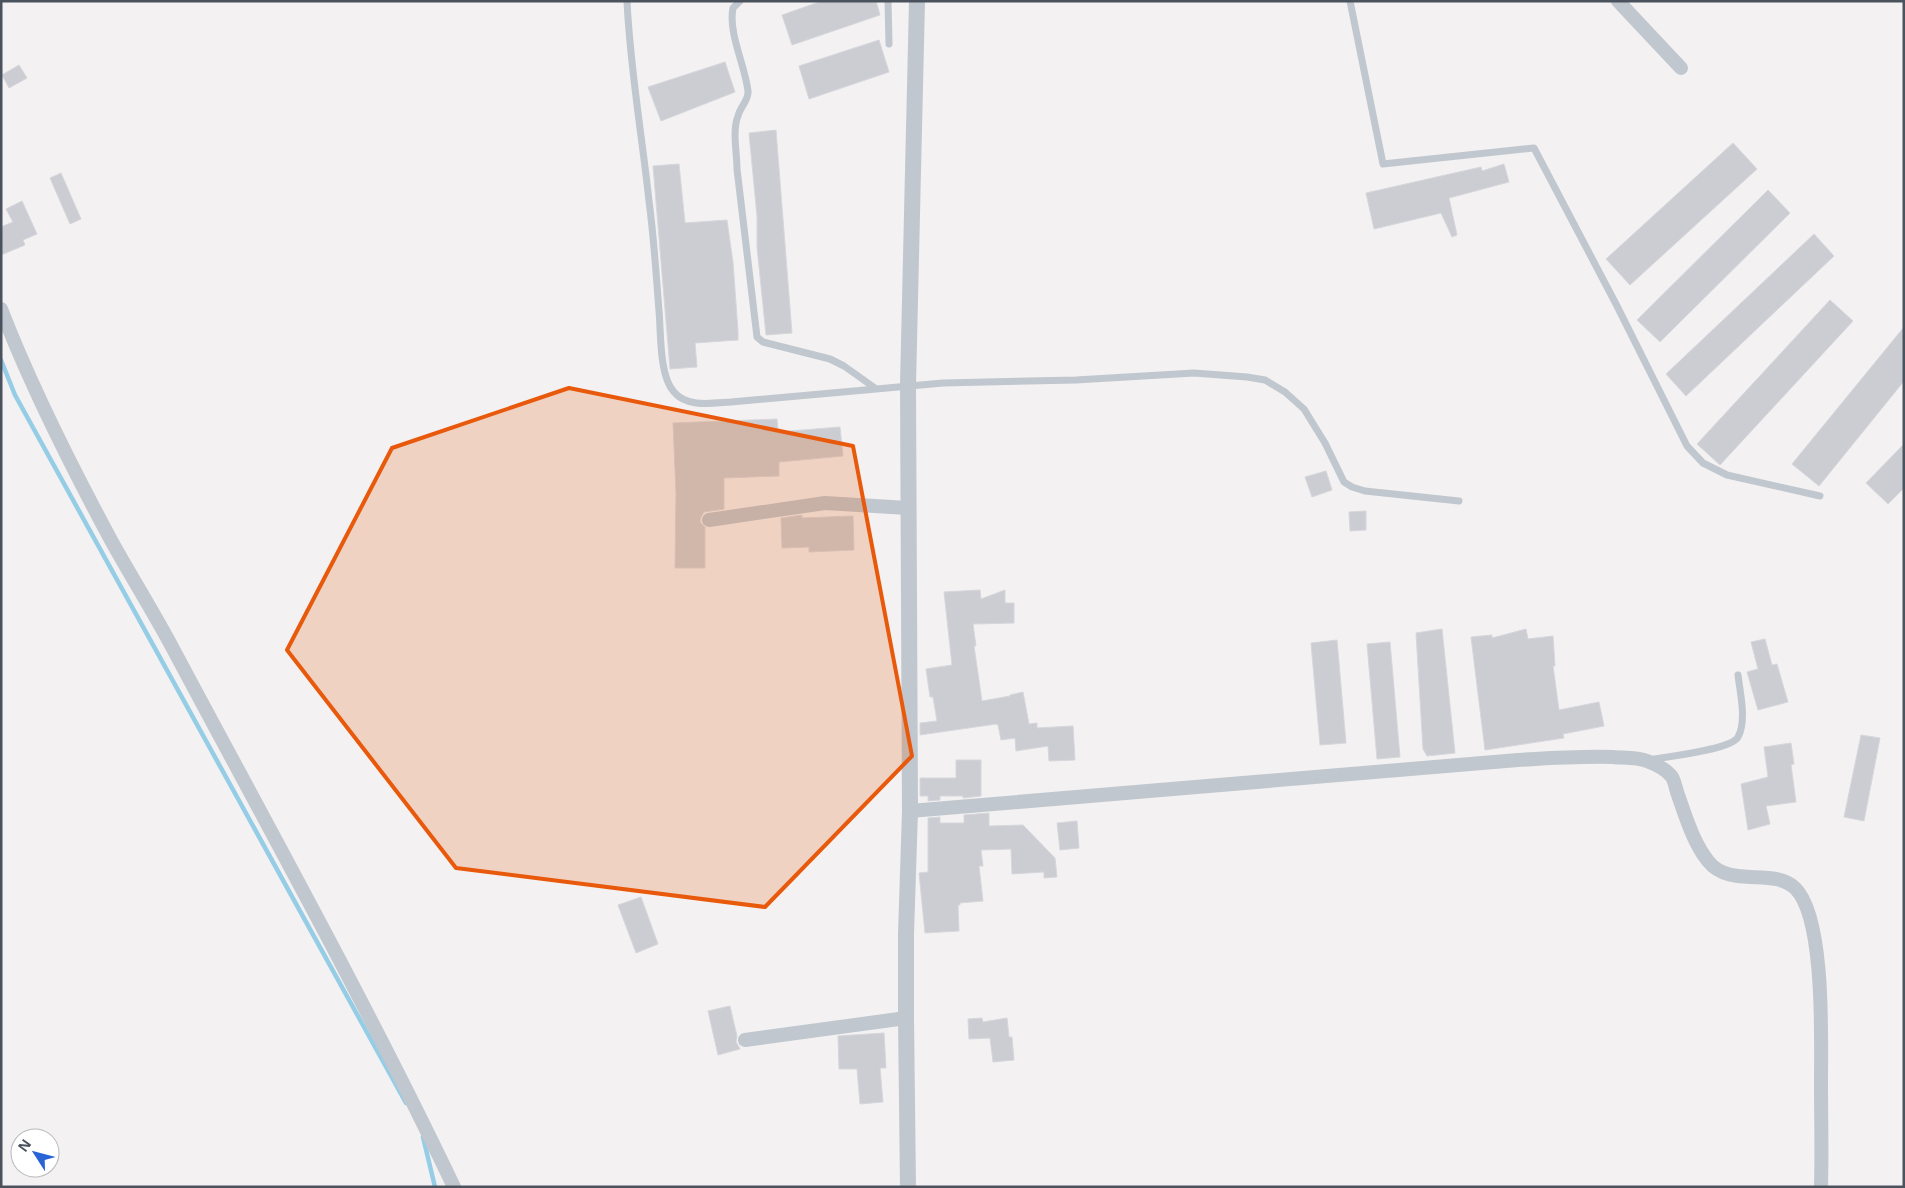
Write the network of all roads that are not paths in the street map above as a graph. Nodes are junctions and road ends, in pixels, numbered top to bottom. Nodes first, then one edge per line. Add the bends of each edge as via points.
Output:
1 (627, 1) edge
2 (740, 1) edge
3 (888, 1) edge
4 (917, 1) edge
5 (1350, 1) edge
6 (1618, 1) edge
7 (889, 44) dead end
8 (1681, 68) dead end
9 (1, 309) edge
10 (908, 386) junction
11 (875, 388) junction
12 (1820, 496) dead end
13 (1459, 501) dead end
14 (908, 508) junction
15 (708, 520) dead end
16 (1738, 675) dead end
17 (1646, 760) junction
18 (910, 811) junction
19 (906, 1018) junction
20 (745, 1040) dead end
21 (454, 1187) edge
22 (908, 1187) edge
23 (1821, 1187) edge

1 - 11 lane via 668,385 678,396 698,403
2 - 11 lane via 734,4 732,12 748,93 738,115 735,134 757,338 830,359
3 - 7 lane
4 - 10 street
5 - 12 lane via 1383,164 1534,148 1687,446 1703,463 1727,475
6 - 8 street
9 - 21 street via 51,426 347,974
10 - 11 lane
10 - 13 lane via 1194,373 1247,376 1265,380 1304,409 1344,482 1352,487
10 - 14 street
14 - 15 street via 825,504
14 - 18 street
16 - 17 lane via 1743,706 1738,737 1733,742
17 - 18 street via 1596,757 1518,760
17 - 23 street via 1671,777 1696,842 1713,866 1739,877 1784,882 1793,886 1804,902 1813,932 1819,975
18 - 19 street
19 - 20 street
19 - 22 street

